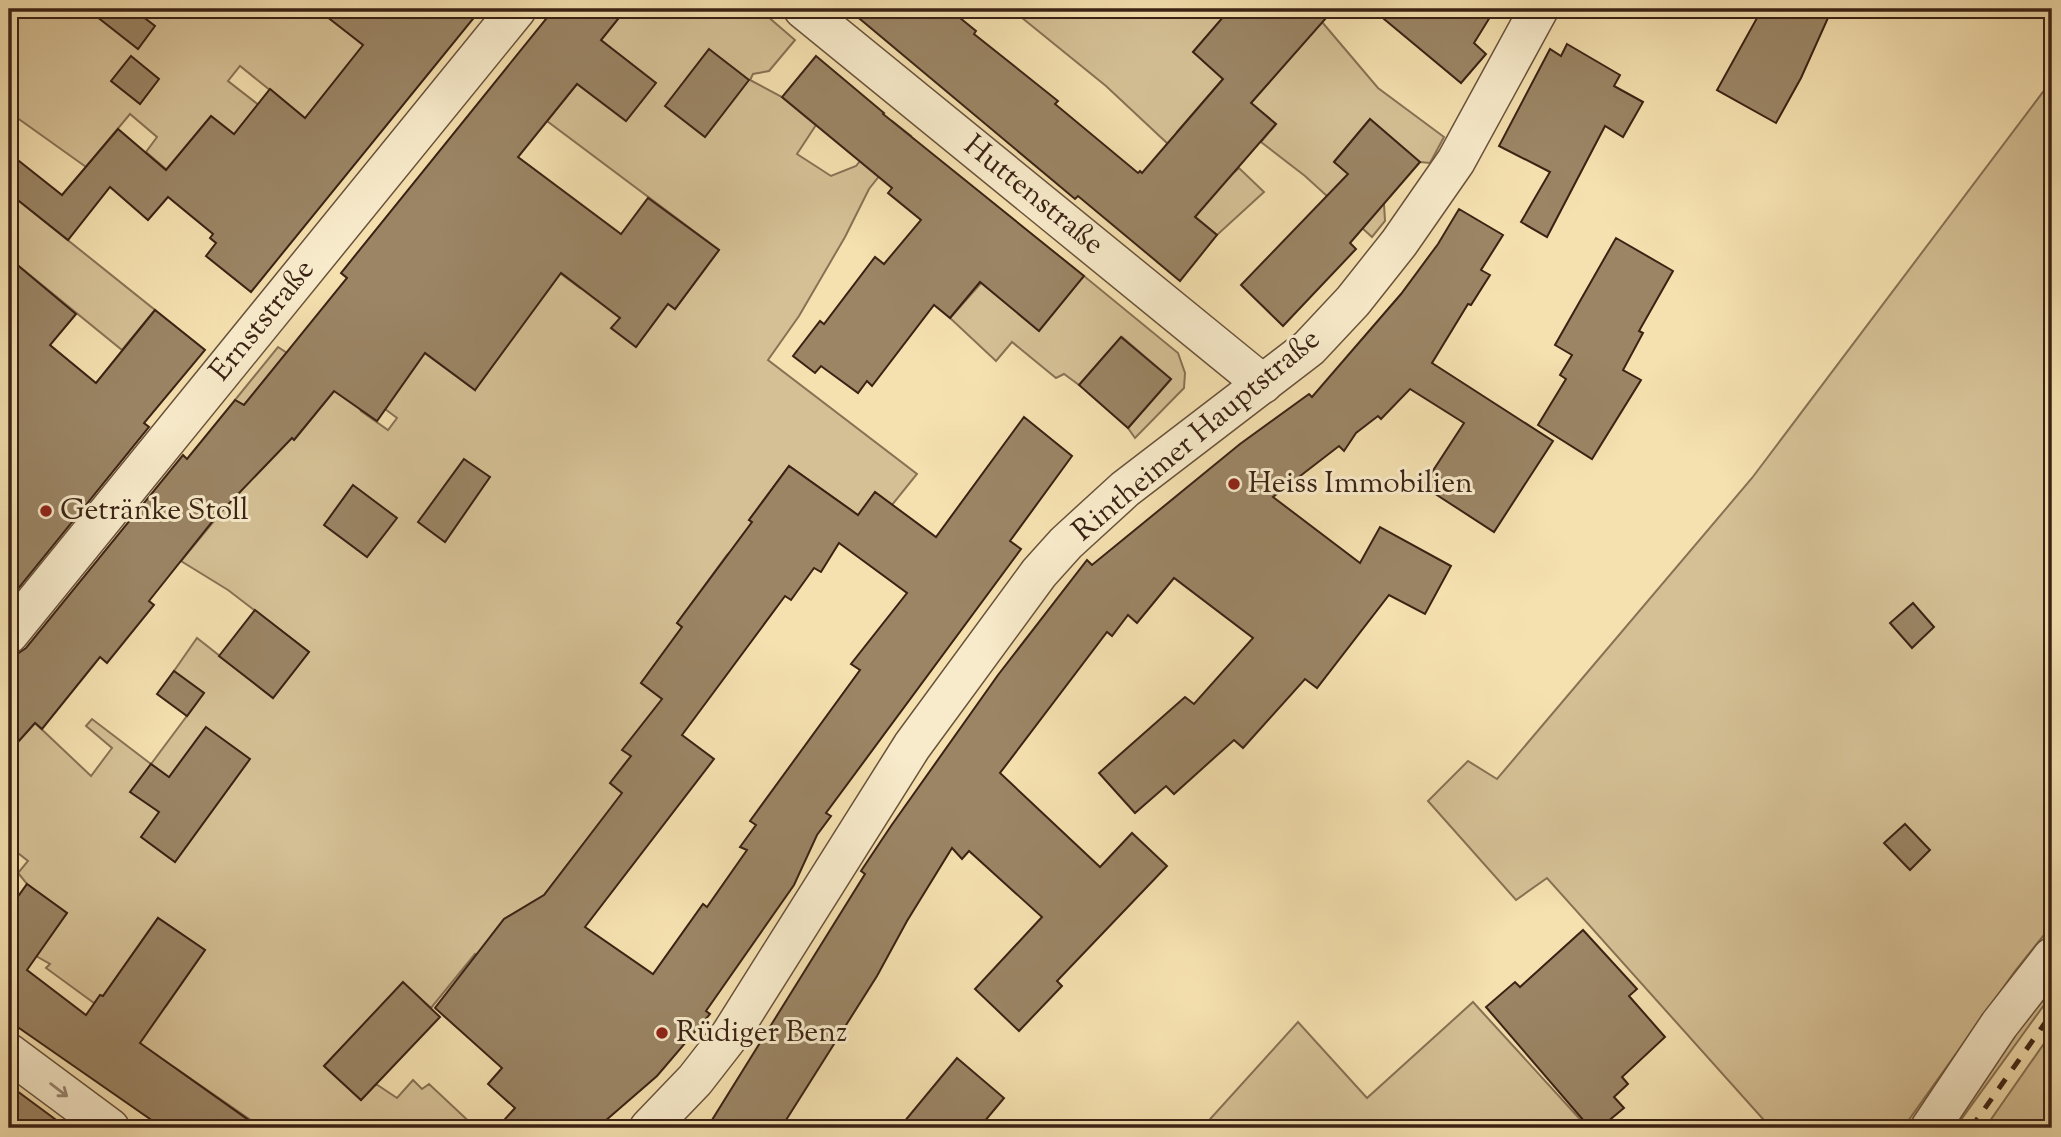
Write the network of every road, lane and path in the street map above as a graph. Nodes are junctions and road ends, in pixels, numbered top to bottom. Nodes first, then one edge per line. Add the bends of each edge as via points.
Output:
1 (517, 9) edge
2 (803, 9) edge
3 (1539, 9) edge
4 (1263, 384) junction
5 (9, 634) edge
6 (2052, 957) edge
7 (9, 1053) edge
8 (110, 1128) edge
9 (649, 1128) edge
10 (1930, 1128) edge

1 - 5 street, Ernststraße
2 - 4 street, Huttenstraße
3 - 4 street, Rintheimer Hauptstraße via 1456,161 1399,243 1309,348
4 - 9 street, Rintheimer Hauptstraße via 1125,488 1039,573 912,746 730,1035
6 - 10 street via 1999,1025
7 -> 8 street

